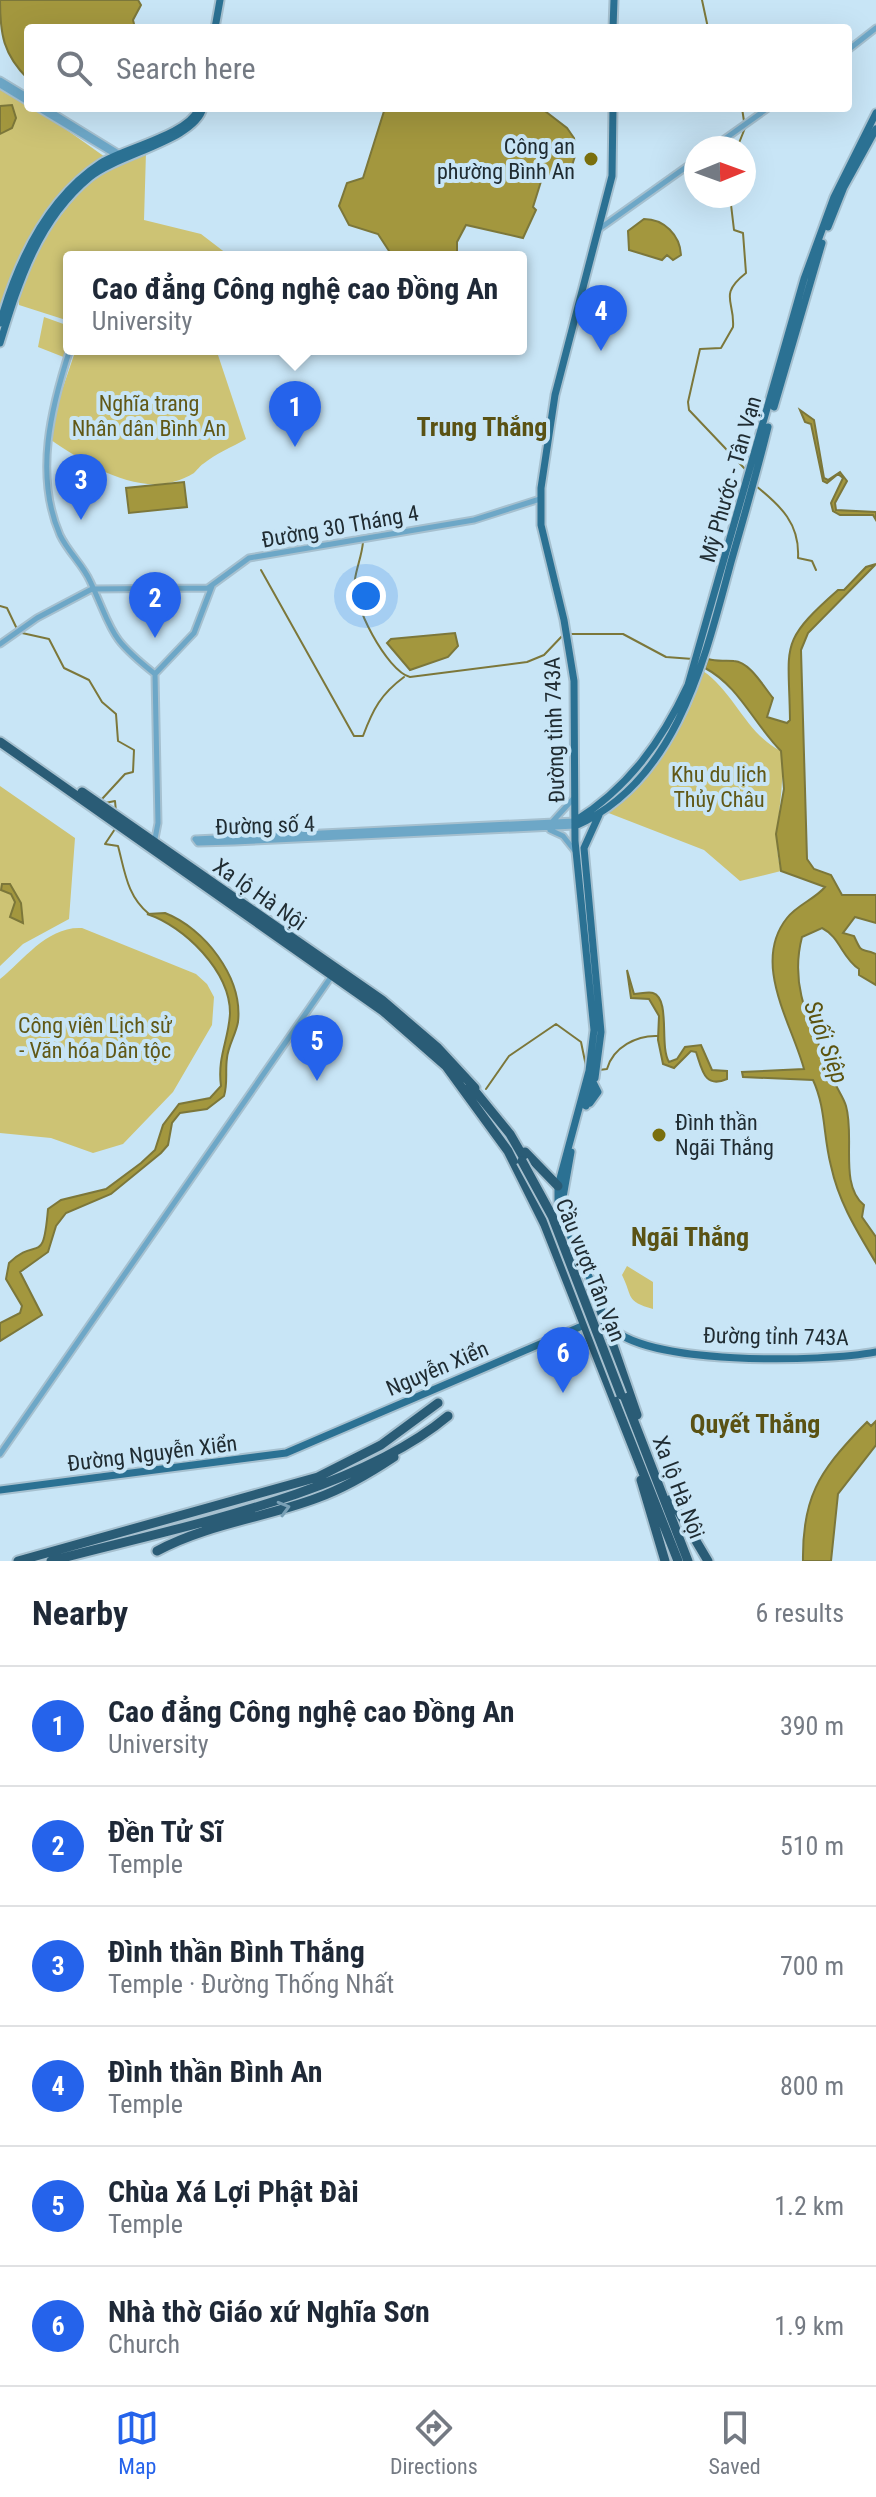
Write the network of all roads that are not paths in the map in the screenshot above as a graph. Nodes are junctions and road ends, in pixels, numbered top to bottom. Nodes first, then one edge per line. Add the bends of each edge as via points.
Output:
1 (222, 0) edge
2 (614, 0) edge
3 (217, 24) edge
4 (613, 24) edge
5 (876, 28) edge
6 (852, 47) edge
7 (0, 82) edge
8 (24, 97) edge
9 (45, 112) edge
10 (51, 112) edge
11 (198, 112) edge
12 (613, 112) edge
13 (762, 112) edge
14 (876, 113) edge
15 (876, 129) edge
16 (729, 136) edge
17 (120, 156) junction
18 (684, 169) edge
19 (599, 229) junction
20 (807, 279) junction
21 (8, 305) junction
22 (0, 323) edge
23 (0, 343) edge
24 (68, 355) edge
25 (540, 499) junction
26 (212, 586) junction
27 (92, 589) junction
28 (0, 644) edge
29 (155, 674) junction
30 (2, 743) edge
31 (575, 794) junction
32 (600, 808) junction
33 (575, 825) junction
34 (548, 826) junction
35 (590, 831) junction
36 (586, 840) junction
37 (154, 844) junction
38 (578, 853) junction
39 (583, 867) junction
40 (331, 976) junction
41 (593, 1068) junction
42 (590, 1083) junction
43 (486, 1116) junction
44 (492, 1125) junction
45 (510, 1134) junction
46 (499, 1136) junction
47 (524, 1158) junction
48 (563, 1162) junction
49 (541, 1170) junction
50 (561, 1188) junction
51 (592, 1285) junction
52 (583, 1325) junction
53 (628, 1339) junction
54 (876, 1352) edge
55 (615, 1354) junction
56 (624, 1395) junction
57 (437, 1404) dead end
58 (447, 1417) dead end
59 (636, 1427) junction
60 (406, 1428) junction
61 (416, 1442) junction
62 (305, 1445) joint
63 (633, 1445) junction
64 (0, 1454) edge
65 (642, 1467) junction
66 (655, 1472) junction
67 (640, 1479) junction
68 (650, 1486) junction
69 (0, 1490) edge
70 (140, 1521) dead end
71 (157, 1551) dead end
72 (18, 1561) edge
73 (51, 1561) edge
74 (665, 1561) edge
75 (678, 1561) edge
76 (688, 1561) edge
77 (708, 1561) edge

1 - 3 main road
2 - 4 main road
5 - 6 street
7 - 8 street
9 - 17 street
10 - 17 street
11 - 17 main road via 191,124
12 - 19 main road via 613,167
13 - 16 street
14 - 20 main road, Mỹ Phước - Tân Vạn via 834,197
15 - 20 main road, Mỹ Phước - Tân Vạn via 844,187
17 - 21 main road via 82,178 53,211 26,250
18 - 19 street
19 - 25 main road via 550,402
20 - 32 main road, Mỹ Phước - Tân Vạn via 697,668 652,755
21 - 22 main road
21 - 23 main road
24 - 27 street via 49,424 50,486 59,531
25 - 26 street, Đường 30 Tháng 4 via 474,520 249,558
25 - 31 main road, Đường tỉnh 743A via 541,525 568,638 575,703
26 - 27 street
26 - 29 street via 194,633
27 - 28 street
27 - 29 street via 116,640
29 - 37 street
30 - 37 highway, Xa lộ Hà Nội
30 - 40 highway, Xa lộ Hà Nội
31 - 32 main road via 586,805
31 - 33 main road, Đường tỉnh 743A
31 - 34 street
32 - 33 main road, Mỹ Phước - Tân Vạn
32 - 35 main road, Mỹ Phước - Tân Vạn
33 - 34 street, Đường số 4
33 - 35 main road
33 - 36 main road
33 - 38 main road, Đường tỉnh 743A
34 - 34 street, Đường số 4 via 198,837 195,841
34 - 38 street
35 - 36 main road, Mỹ Phước - Tân Vạn
36 - 39 main road, Mỹ Phước - Tân Vạn
37 - 45 highway, Xa lộ Hà Nội via 387,1008 442,1053
38 - 39 main road, Đường tỉnh 743A
38 - 41 main road, Mỹ Phước - Tân Vạn via 594,1022
39 - 41 main road, Mỹ Phước - Tân Vạn via 601,1032
40 - 43 highway, Xa lộ Hà Nội via 419,1041
40 - 64 street
41 - 42 main road, Mỹ Phước - Tân Vạn
42 - 48 main road, Mỹ Phước - Tân Vạn
42 - 50 main road, Mỹ Phước - Tân Vạn
43 - 44 highway, Xa lộ Hà Nội
43 - 46 highway, Xa lộ Hà Nội
44 - 46 highway, Xa lộ Hà Nội
44 - 47 highway, Xa lộ Hà Nội
45 - 47 highway, Xa lộ Hà Nội
45 - 49 highway
46 - 52 highway, Xa lộ Hà Nội via 553,1244
47 - 56 highway, Cầu vượt Tân Vạn, bridge via 568,1248
48 - 49 main road via 553,1170
48 - 50 main road, Mỹ Phước - Tân Vạn
49 - 50 highway
50 - 51 main road via 563,1209
50 - 52 main road via 569,1274 586,1315
51 - 53 main road via 609,1325
51 - 55 highway, Xa lộ Hà Nội
52 - 62 main road, Nguyễn Xiển
52 - 63 highway, Xa lộ Hà Nội
52 - 67 highway, Xa lộ Hà Nội
53 - 54 main road, Đường tỉnh 743A via 703,1356 739,1358 840,1359
53 - 55 main road via 619,1343
55 - 59 highway, Xa lộ Hà Nội via 635,1405
56 - 59 highway, Xa lộ Hà Nội
56 - 63 highway, Xa lộ Hà Nội
57 - 60 highway
58 - 61 highway
59 - 66 highway, Xa lộ Hà Nội
60 - 70 highway via 318,1474 167,1519
60 - 72 highway via 318,1477
71 -> 61 highway via 183,1537 317,1499 353,1483
61 - 73 highway via 321,1485
62 - 69 main road, Đường Nguyễn Xiển via 275,1455
63 - 65 highway, Xa lộ Hà Nội
65 - 67 highway
65 - 68 highway, Xa lộ Hà Nội
66 - 76 highway, Xa lộ Hà Nội
66 - 77 highway
67 - 68 highway, Xa lộ Hà Nội
67 - 74 highway
68 - 75 highway, Xa lộ Hà Nội

